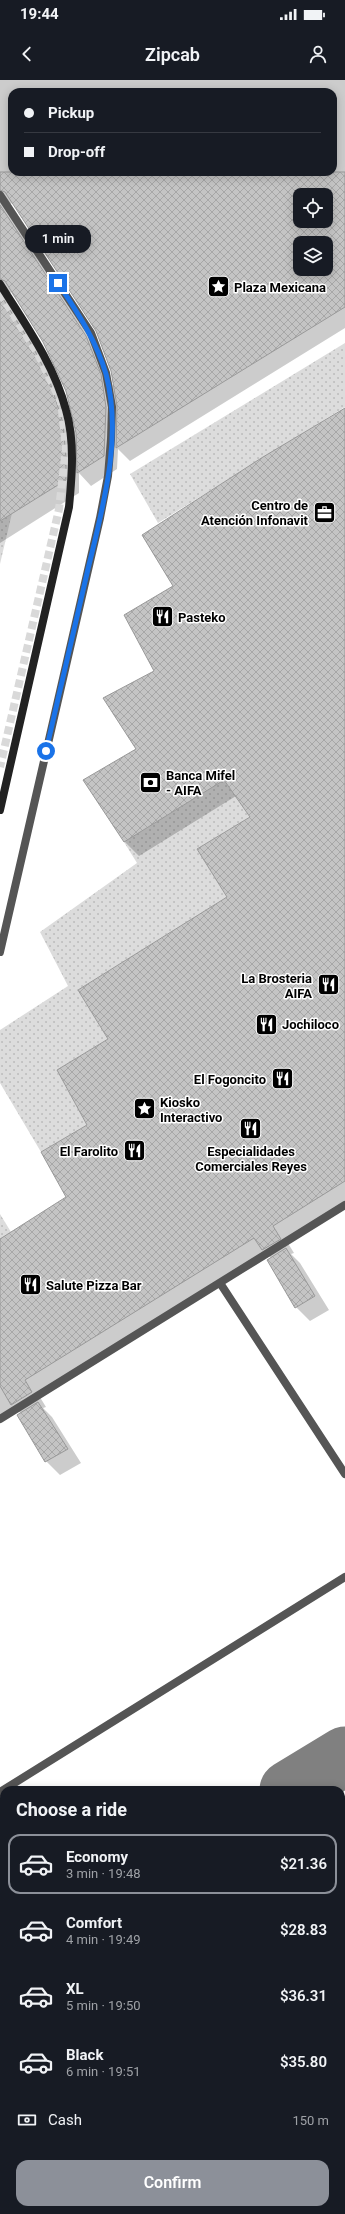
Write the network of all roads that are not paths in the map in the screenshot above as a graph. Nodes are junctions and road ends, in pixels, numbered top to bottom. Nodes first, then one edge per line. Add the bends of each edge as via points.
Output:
1 (0, 195) edge
2 (0, 284) edge
3 (0, 810) edge
4 (0, 952) edge
5 (345, 1205) edge
6 (220, 1282) junction
7 (0, 1419) edge
8 (345, 1474) edge
9 (345, 1577) edge
10 (10, 1786) edge

1 - 4 lane, bridge via 91,333 106,374 112,407 108,476 100,518
2 - 3 main road, bridge via 42,352 59,386 67,412 72,470 69,507
5 - 6 lane
6 - 7 lane
6 - 8 lane
9 - 10 lane

